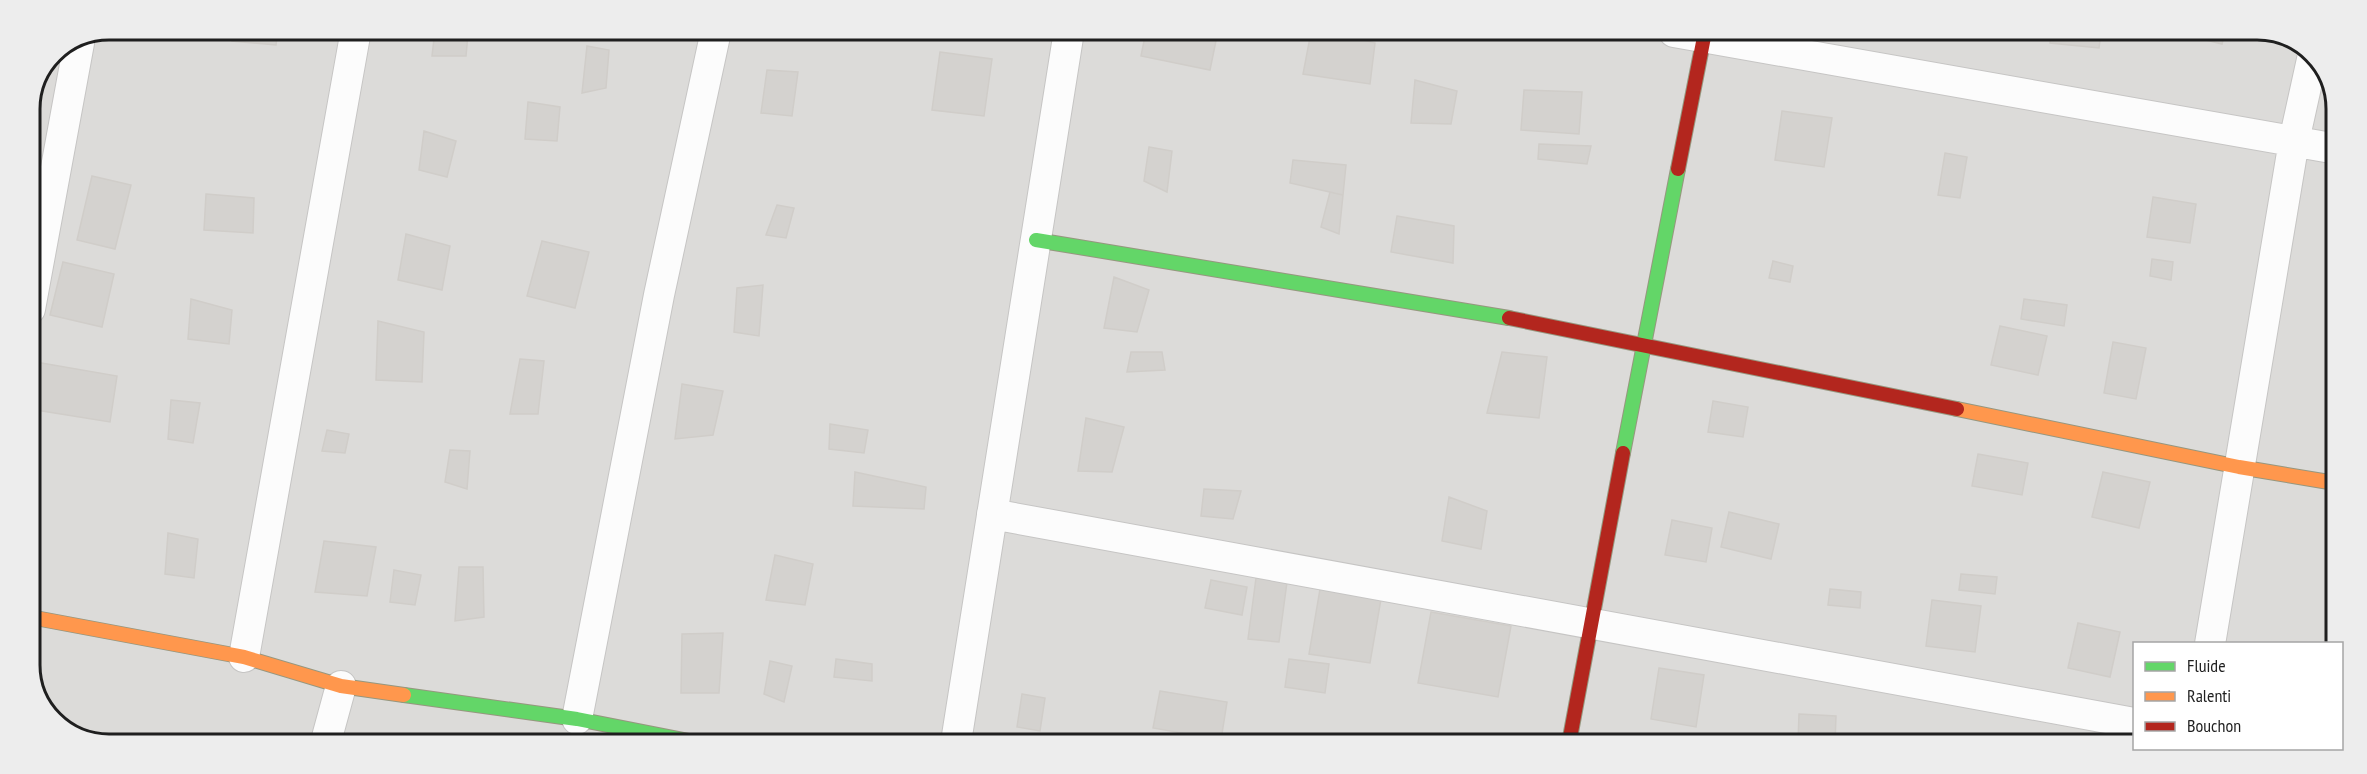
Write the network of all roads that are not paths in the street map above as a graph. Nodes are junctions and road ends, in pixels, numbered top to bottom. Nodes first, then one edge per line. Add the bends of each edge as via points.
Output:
1 (354, 40) edge
2 (714, 40) edge
3 (1068, 40) edge
4 (1704, 40) edge
5 (1733, 40) edge
6 (78, 49) edge
7 (2311, 66) edge
8 (2294, 141) junction
9 (2326, 147) edge
10 (1036, 240) junction
11 (41, 249) edge
12 (1643, 344) junction
13 (2239, 467) junction
14 (2326, 482) edge
15 (992, 514) junction
16 (41, 619) edge
17 (1592, 622) junction
18 (2210, 642) edge
19 (244, 657) junction
20 (341, 686) junction
21 (577, 719) junction
22 (2133, 723) edge
23 (328, 734) edge
24 (653, 734) edge
25 (957, 734) edge
26 (1571, 734) edge

1 - 19 street
2 - 21 street via 656,307
3 - 10 street
4 - 12 street
5 - 8 street
6 - 11 street
7 - 8 street
8 - 9 street
8 - 13 street
10 - 12 street
10 - 15 street
12 - 13 street
12 - 17 street
13 - 14 street
13 - 18 street
15 - 17 street
15 - 25 street
16 - 19 street
17 - 22 street
17 - 26 street
19 - 20 street
20 - 21 street
20 - 23 street
21 - 24 street

